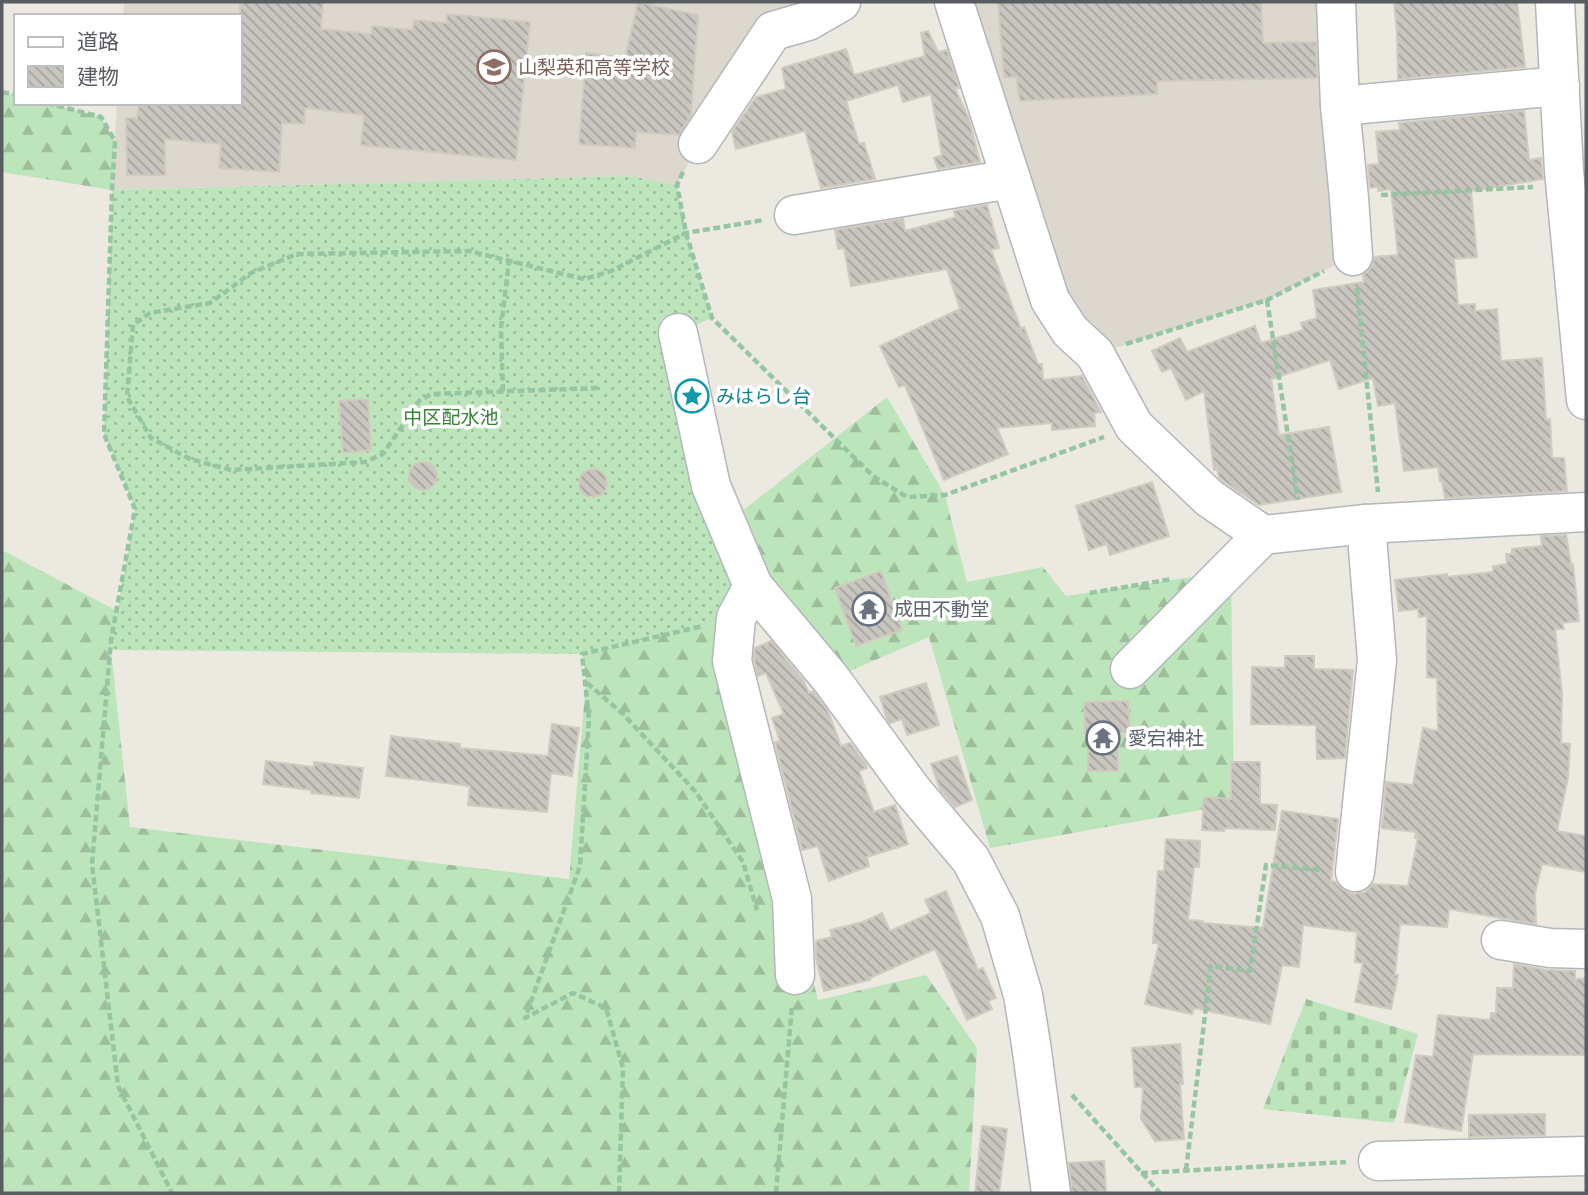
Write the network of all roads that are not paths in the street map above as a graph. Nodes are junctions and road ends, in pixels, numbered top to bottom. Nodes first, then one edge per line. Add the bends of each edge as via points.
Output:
1 (841, 2) edge
2 (954, 2) edge
3 (1336, 2) edge
4 (1555, 2) edge
5 (1560, 86) junction
6 (1340, 106) junction
7 (698, 144) dead end
8 (1572, 175) edge
9 (1011, 179) junction
10 (794, 215) road end
11 (1353, 256) road end
12 (678, 333) dead end
13 (1584, 359) edge
14 (1586, 400) edge
15 (1586, 512) edge
16 (1373, 524) junction
17 (1263, 535) junction
18 (745, 602) junction
19 (1130, 669) dead end
20 (1355, 872) road end
21 (1501, 940) dead end
22 (1586, 949) edge
23 (795, 975) road end
24 (1586, 1156) edge
25 (1378, 1161) road end
26 (1051, 1193) edge

1 - 7 street via 808,21 773,31
2 - 9 street
3 - 6 street
4 - 5 street
5 - 6 street
5 - 8 street
6 - 11 street
8 - 13 street
9 - 10 street
9 - 17 street via 1050,300 1070,331 1095,354 1135,426 1209,498
12 - 18 street via 711,486
13 - 14 street
15 - 16 street
16 - 17 street
16 - 20 street via 1377,660
17 - 19 street
18 - 23 street via 732,661 792,899
18 - 26 street via 831,679 912,790 971,860 1000,916 1023,995
21 - 22 street
24 - 25 street

